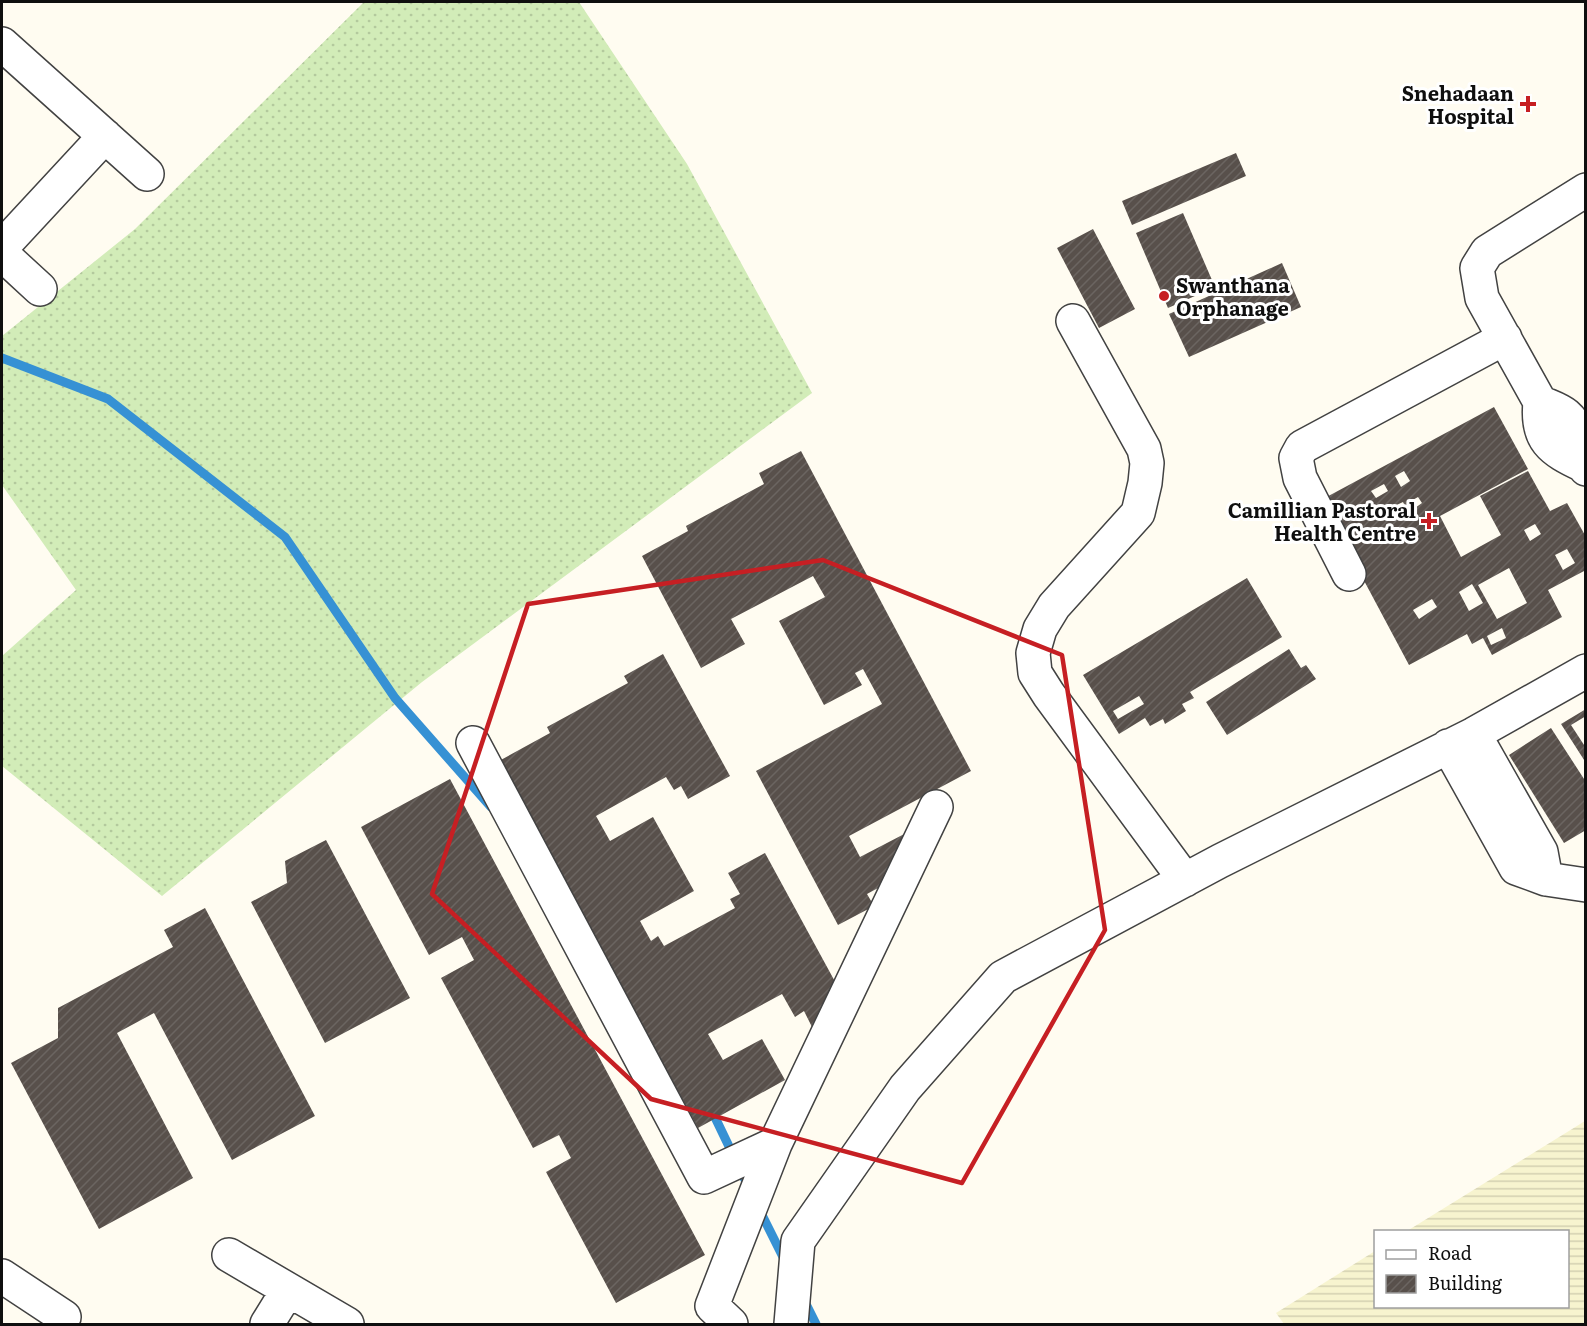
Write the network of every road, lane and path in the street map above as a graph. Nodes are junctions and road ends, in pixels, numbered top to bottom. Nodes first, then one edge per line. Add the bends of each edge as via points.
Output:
1 (2, 44) edge
2 (105, 136) junction
3 (147, 174) dead end
4 (1586, 190) edge
5 (2, 247) edge
6 (2, 254) edge
7 (40, 289) dead end
8 (1073, 321) dead end
9 (1505, 338) junction
10 (1584, 467) edge
11 (1349, 574) dead end
12 (1586, 670) edge
13 (1461, 740) junction
14 (472, 743) dead end
15 (936, 807) dead end
16 (1185, 880) junction
17 (1586, 885) edge
18 (776, 1144) junction
19 (229, 1255) dead end
20 (2, 1276) edge
21 (288, 1290) junction
22 (792, 1312) edge
23 (60, 1324) edge
24 (267, 1324) edge
25 (347, 1324) edge
26 (731, 1324) edge

1 - 2 street
2 - 3 street
2 - 5 street
4 - 9 street via 1486,252 1477,268 1482,298
6 - 7 street
8 - 16 street via 1144,449 1145,483 1138,513 1054,606 1040,629 1033,653 1035,672
9 - 10 street via 1540,402 1538,417 1547,442
9 - 11 street via 1302,447 1296,458 1300,478
12 - 13 street
13 - 16 street
13 - 17 street via 1516,868 1546,879
14 - 18 street via 704,1177
15 - 18 street
16 - 22 street via 1003,977 905,1088 798,1241
18 - 26 street via 712,1306
19 - 21 street
20 - 23 street via 64,1317
21 - 24 street
21 - 25 street

